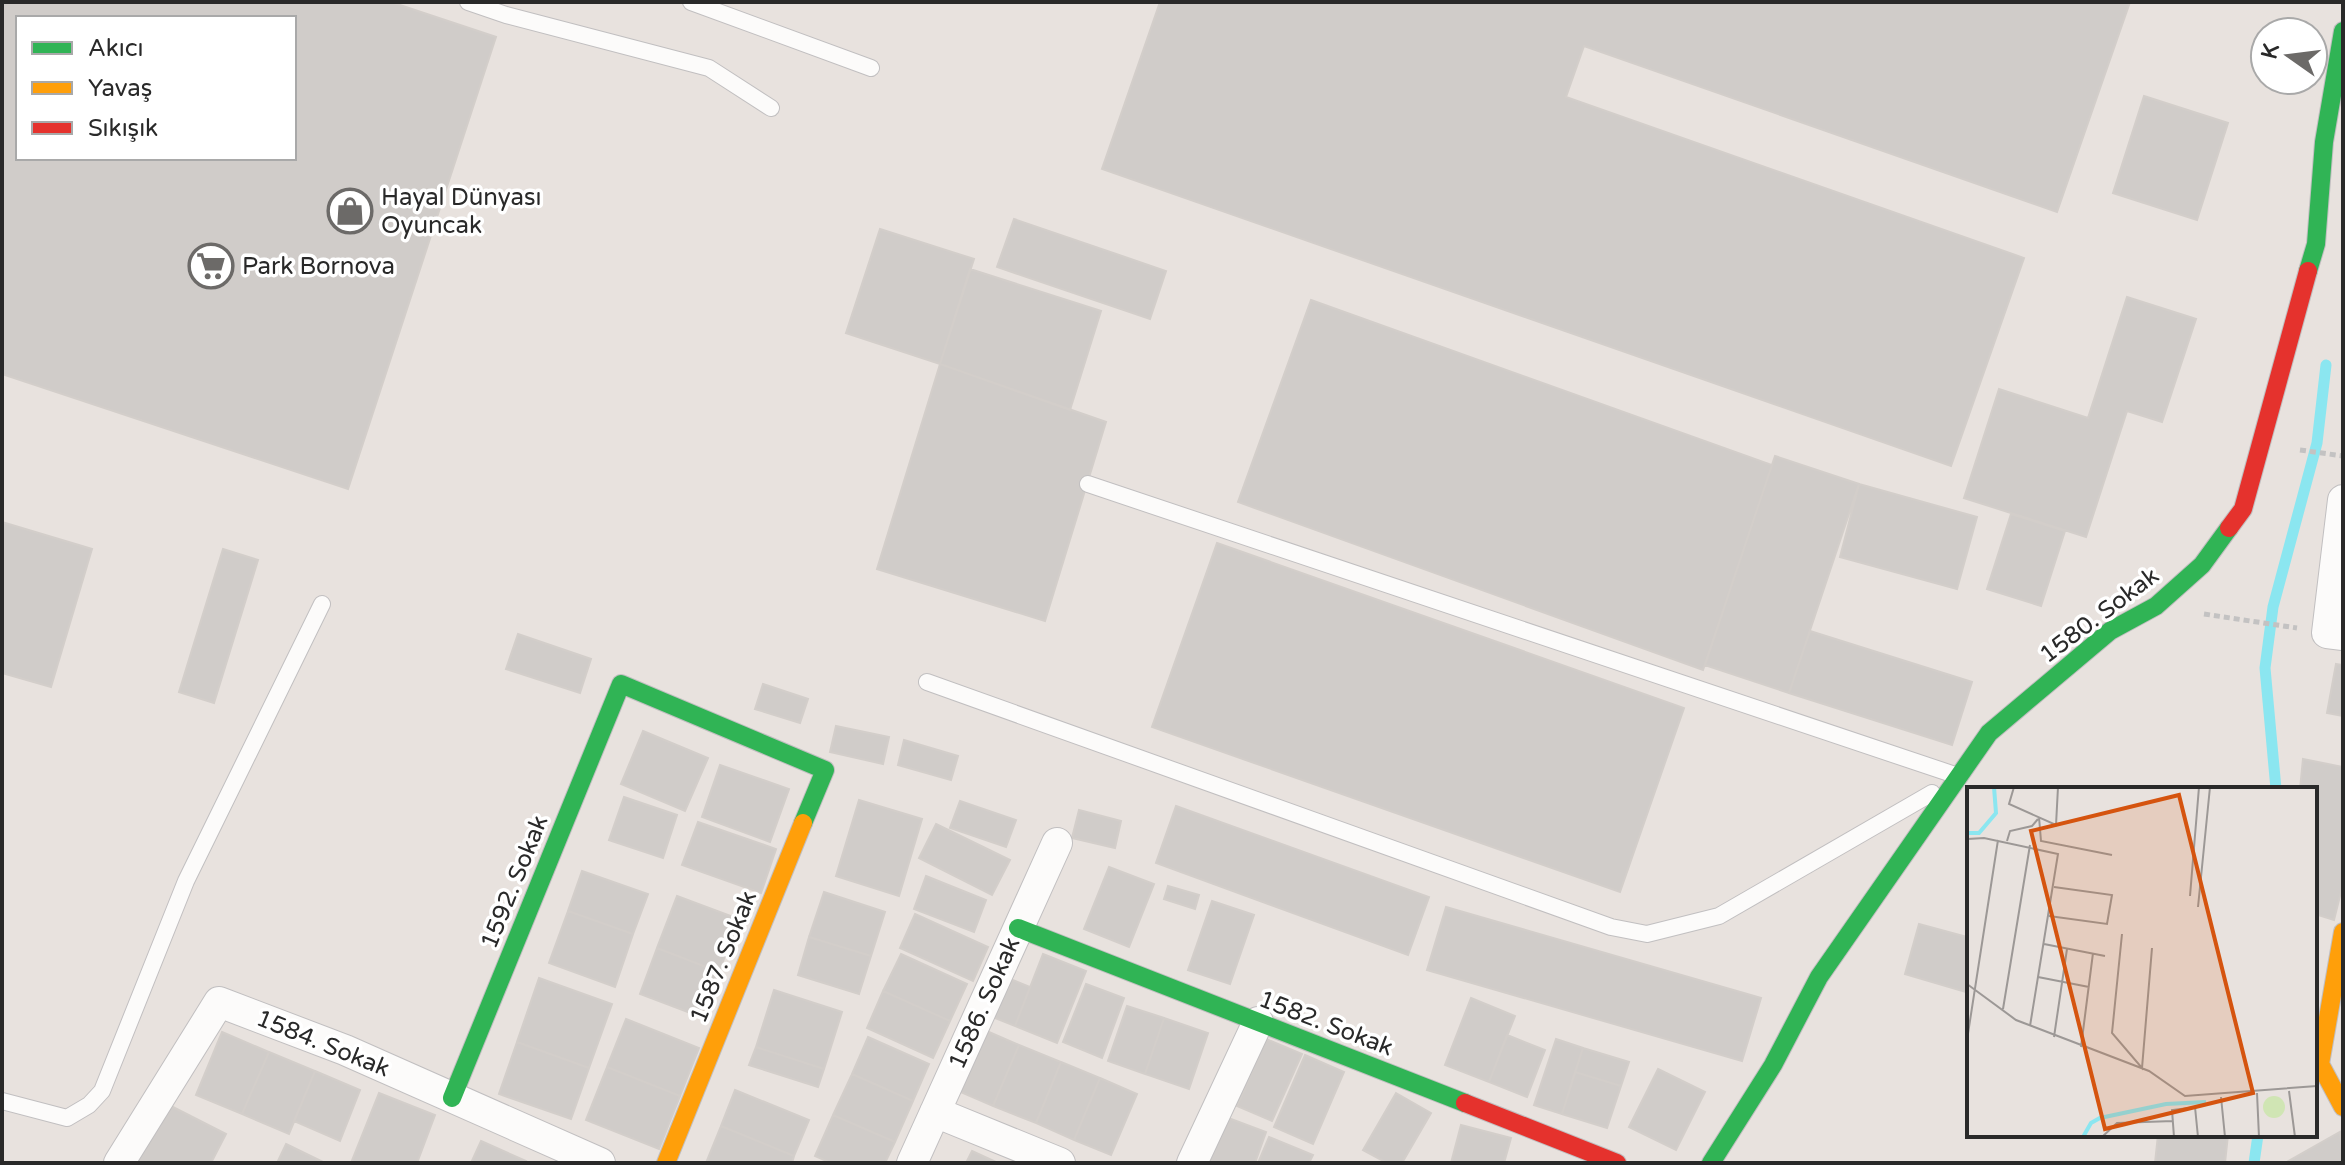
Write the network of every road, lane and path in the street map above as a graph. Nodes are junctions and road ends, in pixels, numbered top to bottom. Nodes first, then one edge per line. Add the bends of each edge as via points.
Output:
1 (468, 2) edge
2 (691, 2) edge
3 (2343, 31) edge
4 (871, 68) dead end
5 (771, 108) dead end
6 (2329, 246) edge
7 (2296, 449) dead end
8 (2343, 456) edge
9 (1088, 484) dead end
10 (2343, 500) edge
11 (322, 604) dead end
12 (2250, 621) dead end
13 (2301, 629) dead end
14 (2343, 635) edge
15 (927, 682) dead end
16 (621, 684) joint
17 (1960, 777) junction
18 (1057, 843) dead end
19 (1018, 928) junction
20 (2343, 932) edge
21 (1258, 1022) junction
22 (452, 1098) junction
23 (2, 1101) edge
24 (2343, 1107) edge
25 (935, 1112) junction
26 (119, 1163) edge
27 (600, 1163) edge
28 (666, 1163) edge
29 (912, 1163) edge
30 (1060, 1163) edge
31 (1192, 1163) edge
32 (1617, 1163) edge
33 (1711, 1163) edge

1 - 5 lane via 709,68
2 - 4 lane
3 - 6 street, 1580. Sokak via 2324,142
6 - 17 street, 1580. Sokak via 2243,509 2202,565 2156,606 2110,631 1989,733
7 - 8 path
9 - 17 lane
10 - 14 street via 2327,633
11 - 23 lane via 186,881 102,1091 67,1118
12 - 13 path
15 - 17 lane via 1611,927 1647,934 1719,916
16 - 22 street, 1592. Sokak
16 - 28 street, 1587. Sokak via 825,770
17 - 33 street, 1580. Sokak via 1819,977 1773,1065
18 - 19 street, 1586. Sokak
19 - 21 street, 1582. Sokak
19 - 25 street, 1586. Sokak
20 - 24 street via 2320,1064
21 - 31 street
21 - 32 street, 1582. Sokak
22 - 26 street, 1584. Sokak via 219,1002
22 - 27 street, 1584. Sokak
25 - 29 street, 1586. Sokak
25 - 30 street

